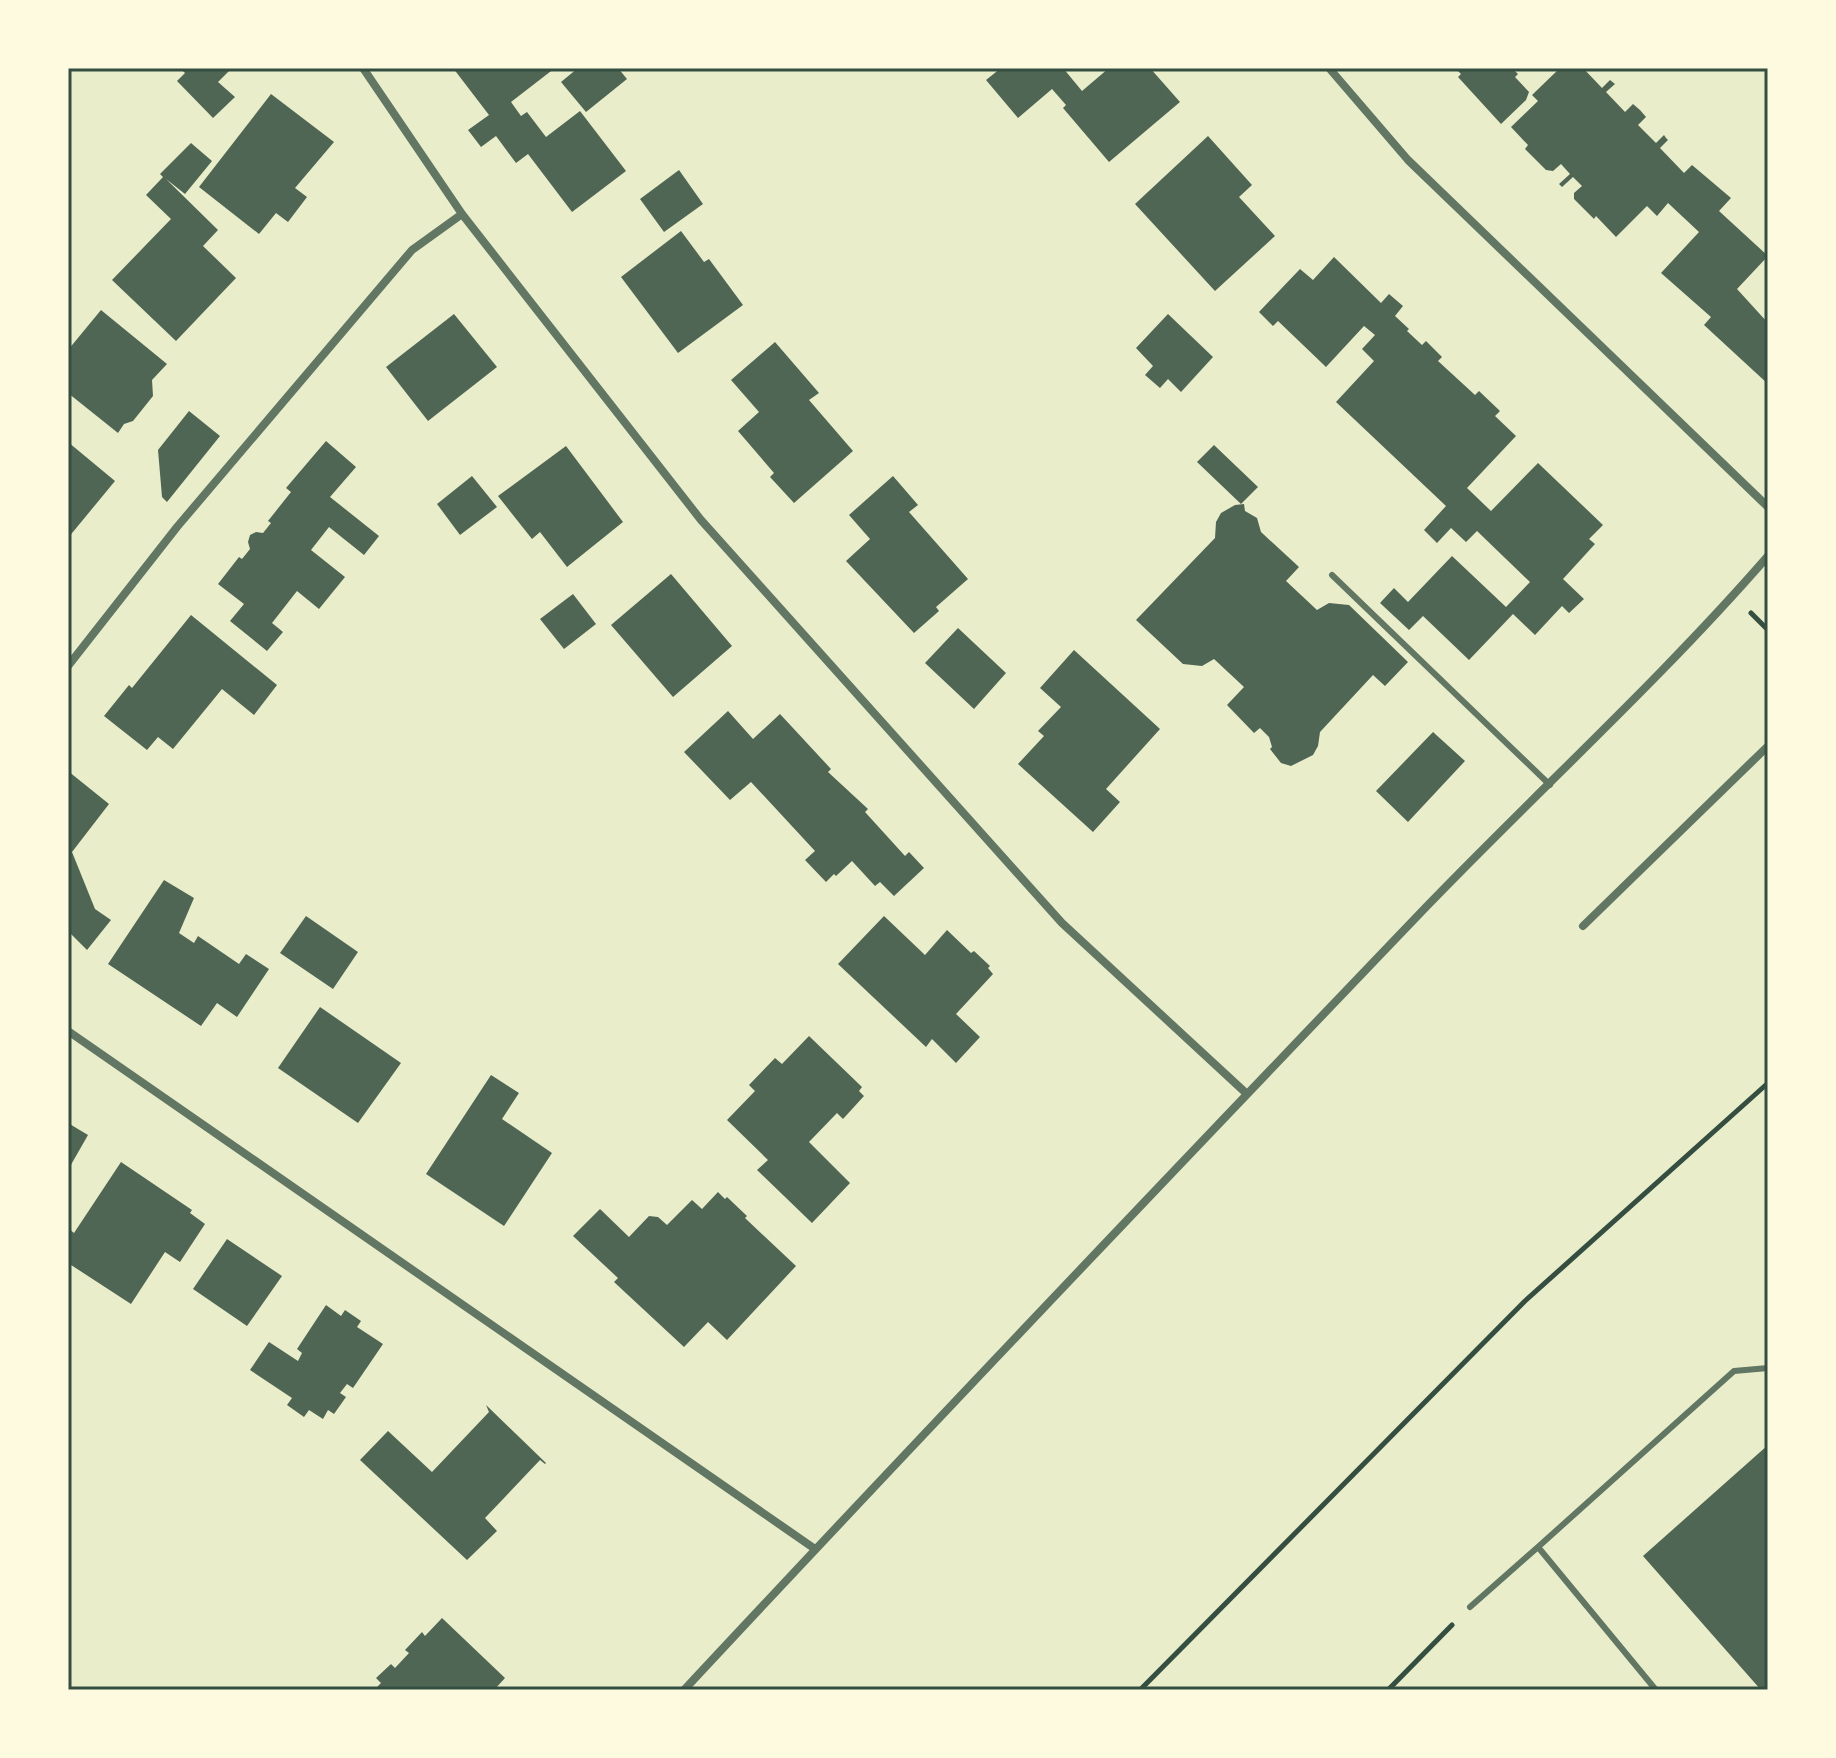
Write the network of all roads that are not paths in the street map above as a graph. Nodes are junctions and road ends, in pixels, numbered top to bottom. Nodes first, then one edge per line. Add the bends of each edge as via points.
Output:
1 (363, 68) edge
2 (1329, 68) edge
3 (462, 214) junction
4 (1768, 507) edge
5 (1768, 556) edge
6 (1332, 575) dead end
7 (68, 666) edge
8 (1768, 746) edge
9 (1550, 785) junction
10 (1583, 926) dead end
11 (68, 1031) edge
12 (1247, 1094) junction
13 (1768, 1368) edge
14 (1538, 1547) junction
15 (815, 1549) junction
16 (1470, 1607) road end
17 (684, 1690) edge
18 (1656, 1690) edge

1 - 3 street
2 - 4 street via 1408,160
3 - 7 street via 412,250 177,527
3 - 12 street via 722,543 1062,923
5 - 9 street
6 - 9 lane
8 - 10 street
9 - 12 street
11 - 15 street
12 - 15 street
13 - 14 lane via 1734,1371
14 - 16 lane
14 - 18 lane
15 - 17 street

